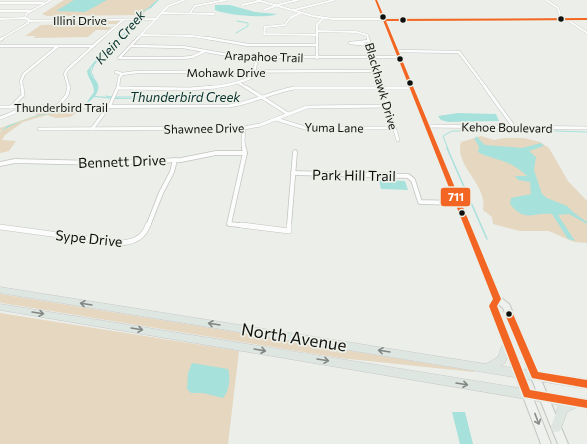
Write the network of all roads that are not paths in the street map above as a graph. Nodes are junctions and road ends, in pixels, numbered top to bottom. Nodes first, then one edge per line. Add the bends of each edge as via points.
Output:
1 (51, 0) edge
2 (184, 0) edge
3 (226, 0) edge
4 (257, 0) edge
5 (298, 0) edge
6 (334, 0) edge
7 (376, 0) edge
8 (546, 0) edge
9 (260, 1) junction
10 (0, 3) edge
11 (45, 4) junction
12 (242, 5) dead end
13 (276, 6) junction
14 (264, 10) dead end
15 (292, 10) junction
16 (0, 11) edge
17 (32, 11) junction
18 (162, 13) junction
19 (190, 13) junction
20 (300, 13) junction
21 (214, 14) dead end
22 (25, 18) junction
23 (322, 18) junction
24 (156, 19) junction
25 (566, 19) junction
26 (587, 19) edge
27 (0, 20) edge
28 (124, 20) junction
29 (384, 20) junction
30 (29, 21) junction
31 (317, 31) junction
32 (587, 33) edge
33 (142, 35) junction
34 (317, 35) junction
35 (0, 40) edge
36 (370, 43) junction
37 (317, 45) junction
38 (0, 46) edge
39 (58, 46) junction
40 (94, 46) junction
41 (131, 46) junction
42 (205, 51) junction
43 (396, 51) junction
44 (374, 56) junction
45 (399, 57) junction
46 (257, 58) junction
47 (317, 58) junction
48 (378, 71) junction
49 (116, 72) dead end
50 (255, 72) junction
51 (122, 74) junction
52 (239, 83) junction
53 (383, 87) junction
54 (119, 88) junction
55 (411, 88) junction
56 (262, 98) junction
57 (388, 106) junction
58 (0, 107) edge
59 (11, 107) junction
60 (27, 107) junction
61 (57, 107) junction
62 (107, 107) junction
63 (288, 114) junction
64 (0, 118) edge
65 (276, 119) junction
66 (426, 126) junction
67 (514, 127) junction
68 (244, 128) junction
69 (394, 128) junction
70 (587, 128) edge
71 (40, 129) dead end
72 (92, 129) junction
73 (398, 140) dead end
74 (245, 152) junction
75 (295, 152) dead end
76 (175, 160) junction
77 (0, 164) edge
78 (293, 173) junction
79 (458, 203) junction
80 (0, 227) edge
81 (0, 290) edge
82 (496, 298) junction
83 (0, 307) edge
84 (508, 346) junction
85 (487, 367) junction
86 (518, 372) junction
87 (535, 375) junction
88 (587, 384) edge
89 (527, 394) junction
90 (544, 397) junction
91 (582, 403) edge
92 (556, 426) junction
93 (546, 444) edge
94 (563, 444) edge

1 - 11 street
2 - 18 street via 171,4
3 - 19 street via 198,5
4 - 9 street
5 - 13 street
6 - 15 street
7 - 29 street
8 - 25 street via 557,7 558,13
9 - 12 street
9 - 13 street
10 - 11 street
11 - 17 street
13 - 14 street
13 - 15 street
15 - 20 street
16 - 17 street
17 - 22 street via 26,14
18 - 19 street
18 - 24 street
19 - 21 street
20 - 23 street
20 - 34 street via 290,18 285,25 266,26 264,35
22 - 27 street
22 - 30 street
23 - 29 street
23 - 31 street via 317,23
24 - 28 street, Illini Drive
24 - 33 street
25 - 26 street
25 - 29 street
25 - 32 street
28 - 30 street, Illini Drive
28 - 40 street
29 - 43 street
30 - 35 street
31 - 34 street
31 - 36 street, Blackhawk Drive via 367,33
33 - 37 street via 192,36 248,45
33 - 41 street
34 - 37 street
36 - 36 street via 350,43
36 - 44 street, Blackhawk Drive
37 - 47 street
38 - 39 street
39 - 40 street
39 - 59 street via 24,74 21,81 23,95
40 - 61 street via 65,72 69,90
41 - 42 street, Arapahoe Trail via 174,46
41 - 42 street via 120,58 182,58
42 - 46 street, Arapahoe Trail
43 - 45 street
43 - 67 street via 459,52
44 - 45 street, Arapahoe Trail
44 - 47 street, Arapahoe Trail
44 - 48 street, Blackhawk Drive
45 - 55 street
46 - 47 street, Arapahoe Trail
46 - 50 street
48 - 50 street, Mohawk Drive
48 - 53 street, Blackhawk Drive
49 - 51 street
50 - 51 street, Mohawk Drive
50 - 52 street via 253,77
51 - 54 street via 119,78
52 - 54 street via 211,88
52 - 56 street, Yuma Lane
53 - 55 street, Thunderbird Trail
53 - 56 street, Thunderbird Trail via 294,88
53 - 57 street, Blackhawk Drive
54 - 62 street
55 - 66 street
56 - 62 street, Thunderbird Trail via 229,106
56 - 63 street, Yuma Lane
57 - 63 street, Shawnee Drive via 312,106
57 - 69 street, Blackhawk Drive
58 - 59 street, Thunderbird Trail
59 - 60 street, Thunderbird Trail
60 - 61 street, Thunderbird Trail
60 - 64 street
61 - 62 street, Thunderbird Trail
62 - 72 street
63 - 65 street, Shawnee Drive
65 - 68 street, Shawnee Drive
65 - 69 street, Yuma Lane via 305,128
66 - 67 street, Kehoe Boulevard
66 - 79 street
67 - 70 street, Kehoe Boulevard
68 - 72 street, Shawnee Drive
68 - 74 street
69 - 73 street, Blackhawk Drive
71 - 72 street, Shawnee Drive
74 - 76 street, Bennett Drive via 216,153
74 - 78 street via 229,224 289,231
75 - 78 street
76 - 77 street, Bennett Drive via 101,163 15,161
76 - 80 street, Sype Drive via 146,231 131,242 113,243
78 - 79 street, Park Hill Trail via 408,176 413,180 420,202
79 - 82 street
85 -> 81 main road, North Avenue
82 - 84 street via 493,306
82 - 87 street via 506,306
83 -> 89 main road, North Avenue
84 - 85 main road via 504,358
84 - 86 street
85 - 86 main road, North Avenue
86 - 87 main road, North Avenue
86 - 89 street
87 - 88 main road, North Avenue
87 - 90 street
89 - 90 main road, North Avenue
89 -> 93 street
90 - 91 main road, North Avenue
90 - 92 street
91 - 92 main road via 563,409
92 - 94 street

